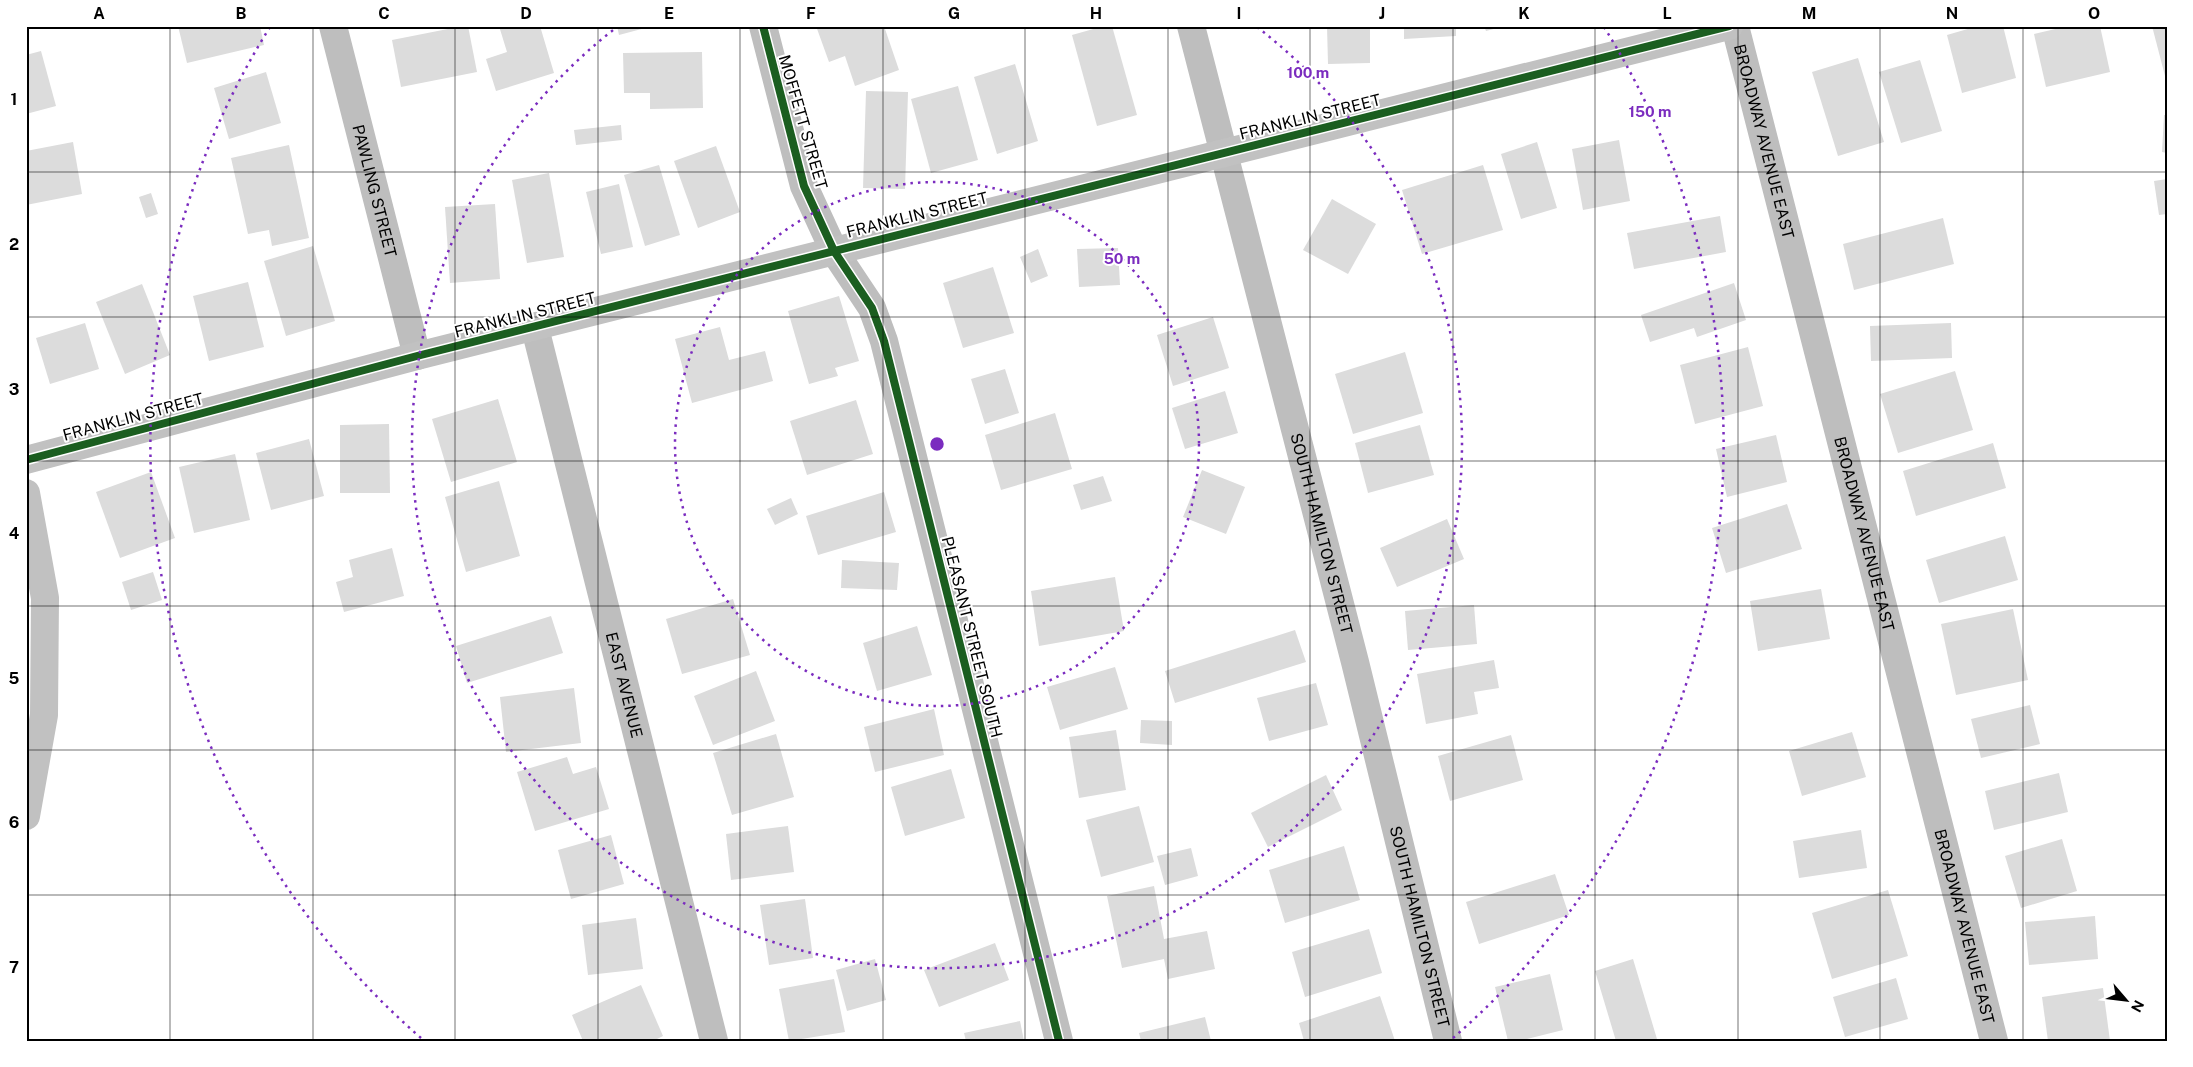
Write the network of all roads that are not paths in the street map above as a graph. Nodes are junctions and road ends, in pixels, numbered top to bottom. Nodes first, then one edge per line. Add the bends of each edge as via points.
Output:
1 (333, 26) edge
2 (763, 26) edge
3 (1192, 26) edge
4 (1729, 26) edge
5 (1735, 26) edge
6 (1224, 152) junction
7 (834, 251) junction
8 (535, 328) junction
9 (417, 356) junction
10 (26, 460) edge
11 (26, 493) edge
12 (26, 816) edge
13 (714, 1041) edge
14 (1059, 1041) edge
15 (1448, 1041) edge
16 (1994, 1041) edge

1 - 9 street, PAWLING STREET
2 - 7 street, MOFFETT STREET via 804,186
3 - 6 street, SOUTH HAMILTON STREET
4 - 6 street, FRANKLIN STREET
5 - 16 street, BROADWAY AVENUE EAST
6 - 7 street, FRANKLIN STREET
6 - 15 street, SOUTH HAMILTON STREET via 1353,653
7 - 8 street, FRANKLIN STREET
7 - 14 street, PLEASANT STREET SOUTH via 872,308 884,341
8 - 9 street, FRANKLIN STREET
8 - 13 street, EAST AVENUE
9 - 10 street, FRANKLIN STREET
11 - 12 street via 45,608 44,715

